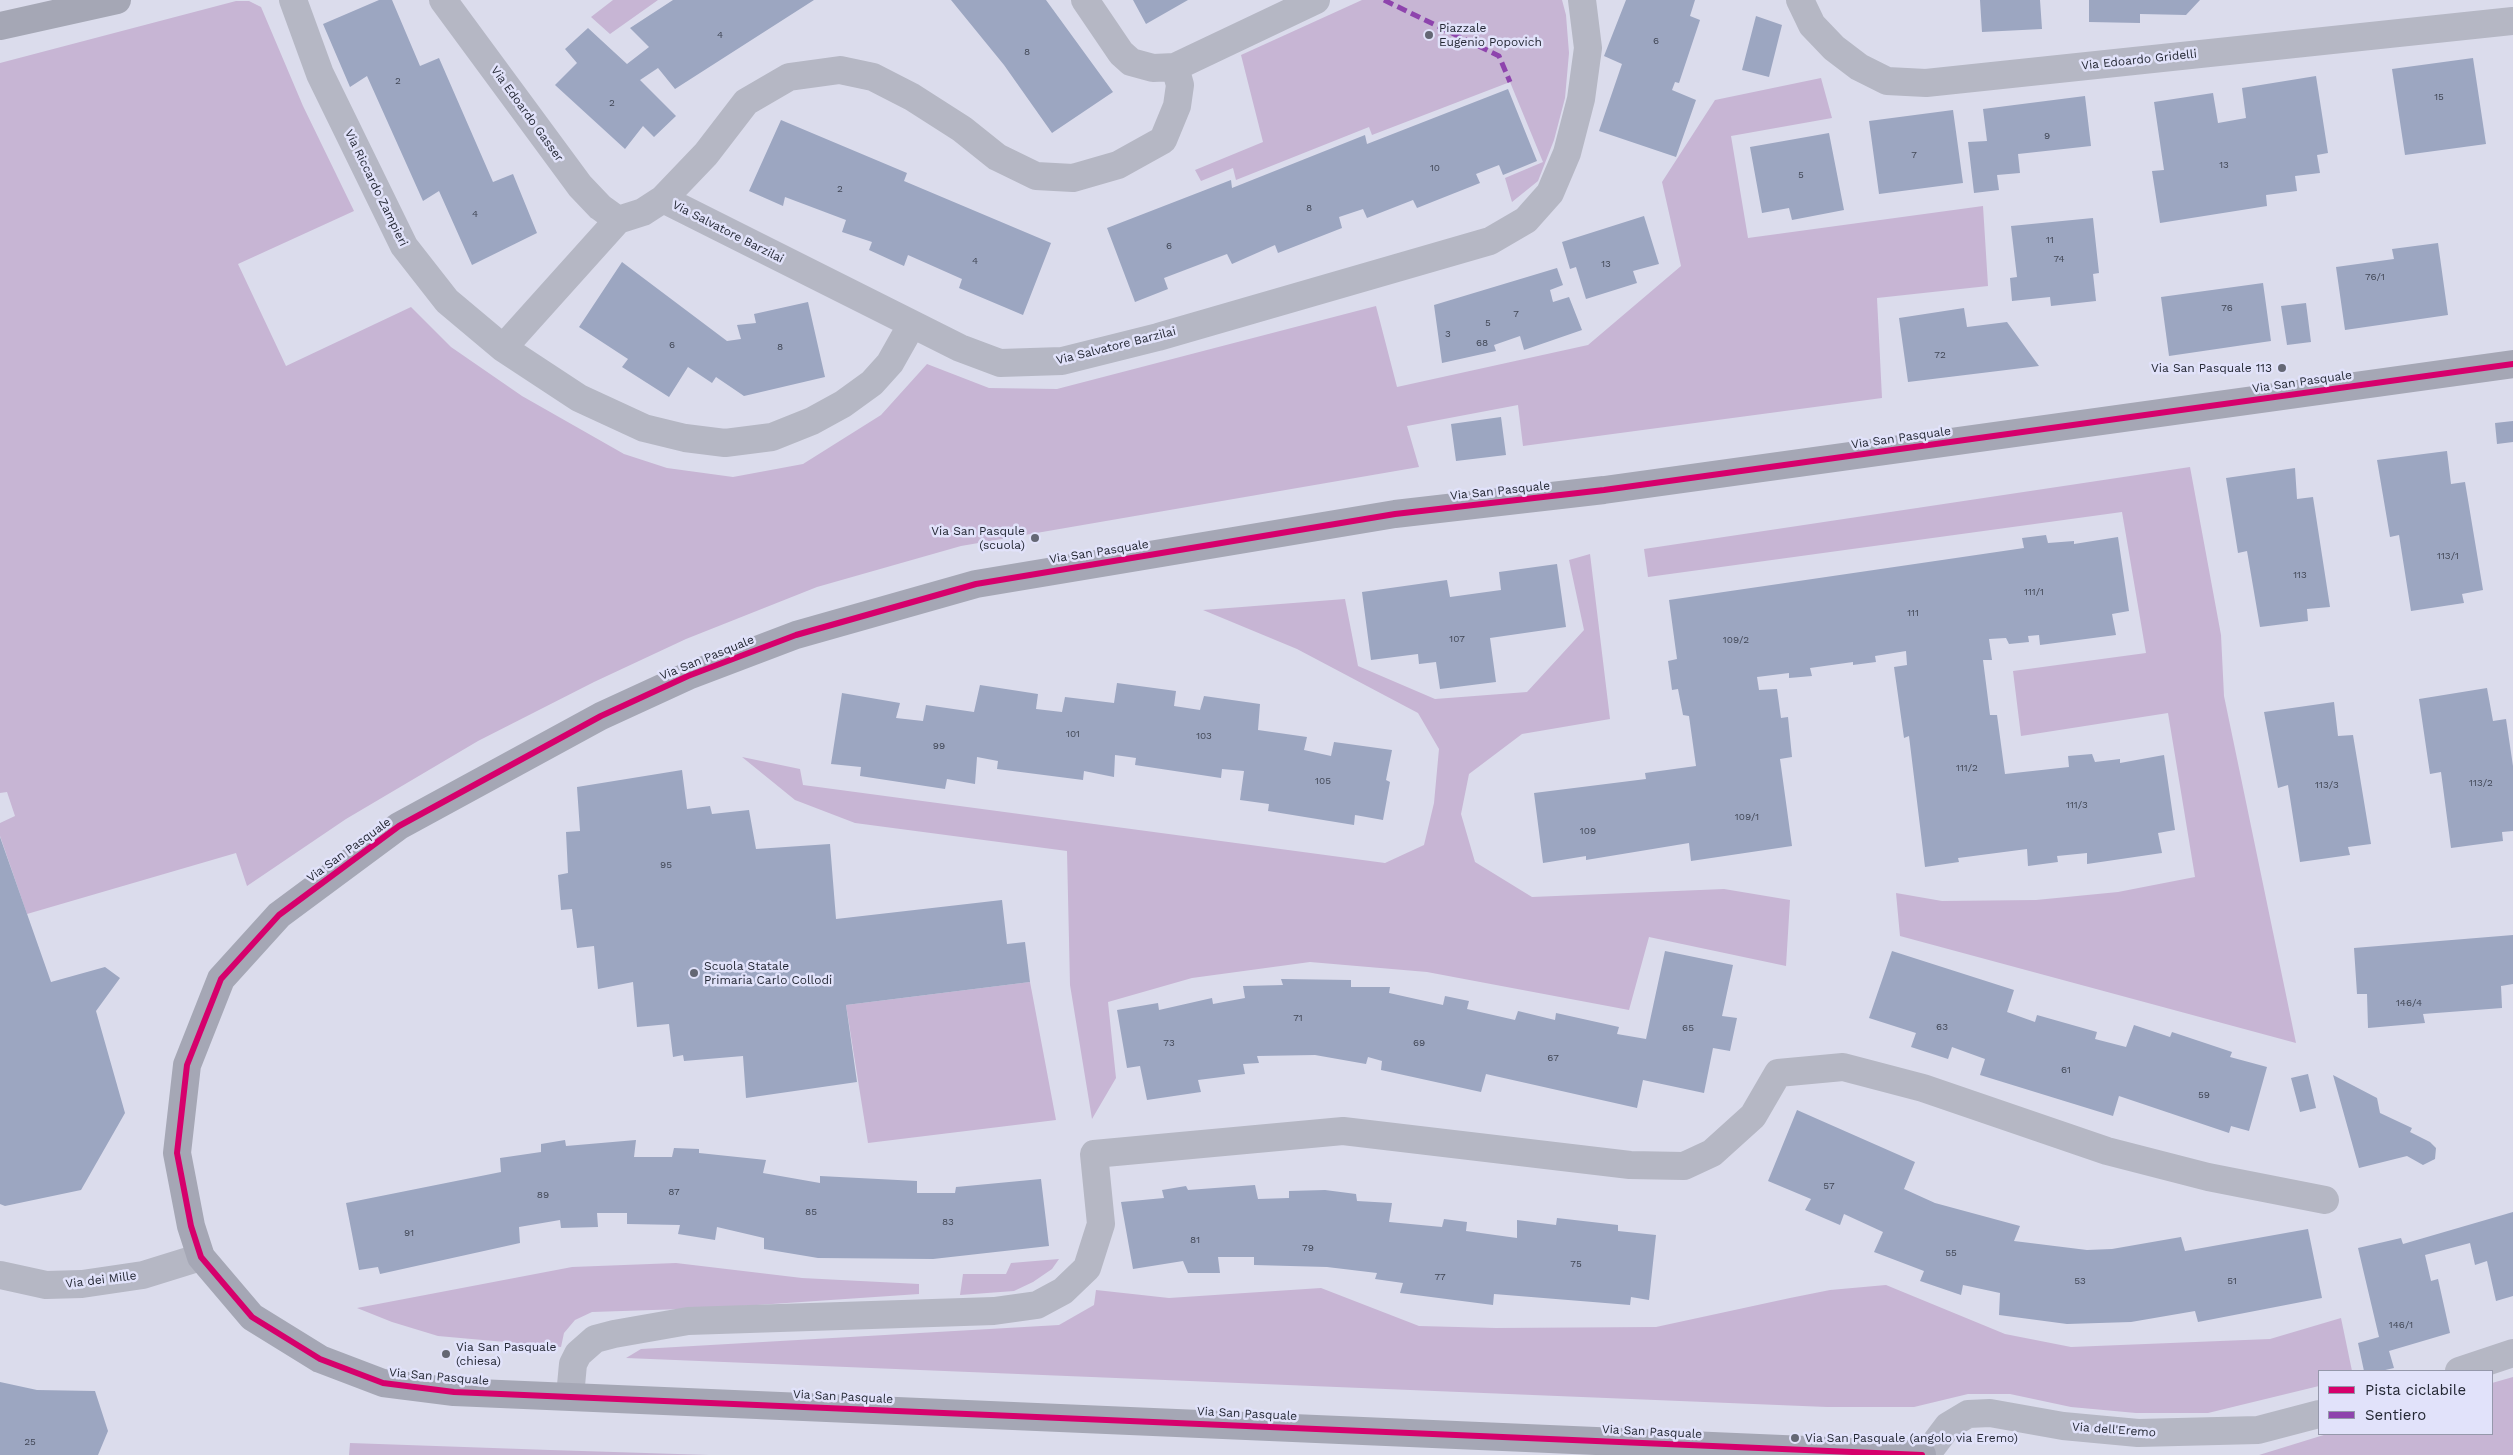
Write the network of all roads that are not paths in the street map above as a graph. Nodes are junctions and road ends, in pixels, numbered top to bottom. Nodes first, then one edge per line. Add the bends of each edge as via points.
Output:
1 (117, 0) edge
2 (293, 0) edge
3 (443, 0) edge
4 (1085, 0) edge
5 (1316, 0) edge
6 (1582, 0) edge
7 (1800, 0) edge
8 (2513, 21) edge
9 (0, 26) edge
10 (1175, 67) junction
11 (664, 199) junction
12 (618, 220) junction
13 (912, 324) junction
14 (503, 348) junction
15 (2513, 364) edge
16 (2325, 1200) dead end
17 (201, 1257) junction
18 (0, 1275) edge
19 (2513, 1353) edge
20 (2462, 1370) edge
21 (570, 1396) junction
22 (2318, 1414) edge
23 (1924, 1455) edge

1 - 9 street
2 - 14 street, Via Riccardo Zampieri via 320,74 404,246 447,300
3 - 12 street, Via Edoardo Gasser via 580,186
4 - 10 street via 1121,53 1131,62 1153,68
5 - 10 street
6 - 13 street, Via Salvatore Barzilai via 1588,48 1581,99 1567,153 1550,193 1526,220 1490,241 1158,337 1062,361 1000,363
7 - 8 street, Via Edoardo Gridelli via 1812,24 1834,48 1859,67 1887,80 1926,83
10 - 11 street via 1180,85 1178,106 1163,140 1118,165 1072,178 1036,176 997,157 962,129 873,77 840,70 789,77 746,102 706,154
11 - 12 street via 643,212
11 - 13 street, Via Salvatore Barzilai
12 - 14 street
13 - 14 street, Via Riccardo Zampieri via 890,363 872,383 843,404 772,438 725,443 644,428 579,398
15 - 17 street, Via San Pasquale via 1604,490 1395,514 976,584 796,635 688,676 601,716 399,826 279,915 221,979 187,1065 177,1154 191,1226
16 - 21 street via 2208,1177 2107,1151 1923,1088 1843,1067 1778,1073 1753,1116 1712,1153 1684,1166 1630,1165 1343,1132 1094,1154 1101,1224 1087,1268 1063,1291 1036,1305 994,1311 688,1321 614,1334 595,1339 578,1354
17 - 18 street, Via dei Mille via 143,1275 82,1284 46,1285
17 - 21 street, Via San Pasquale via 252,1317 320,1359 383,1383 454,1392
19 - 20 street
21 - 23 street, Via San Pasquale
22 - 23 street, Via dell'Eremo via 2258,1430 2138,1433 2063,1426 1990,1413 1968,1414 1948,1426

